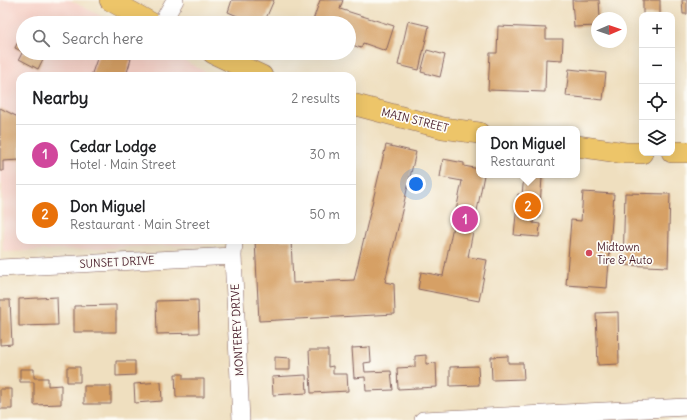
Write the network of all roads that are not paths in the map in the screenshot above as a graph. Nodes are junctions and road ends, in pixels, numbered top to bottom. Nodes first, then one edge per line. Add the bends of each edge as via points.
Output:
1 (110, 0) edge
2 (175, 0) edge
3 (139, 16) edge
4 (166, 16) edge
5 (228, 60) edge
6 (253, 72) edge
7 (356, 105) edge
8 (476, 133) edge
9 (580, 146) edge
10 (675, 152) edge
11 (687, 152) edge
12 (639, 153) edge
13 (234, 248) edge
14 (0, 268) edge
15 (687, 407) edge
16 (241, 420) edge
17 (423, 420) edge

1 - 3 main road
2 - 4 street
5 - 6 main road
7 - 8 main road, MAIN STREET via 443,128
9 - 12 main road
10 - 11 main road
13 - 14 street, SUNSET DRIVE
13 - 16 street, MONTEREY DRIVE
15 - 17 street

